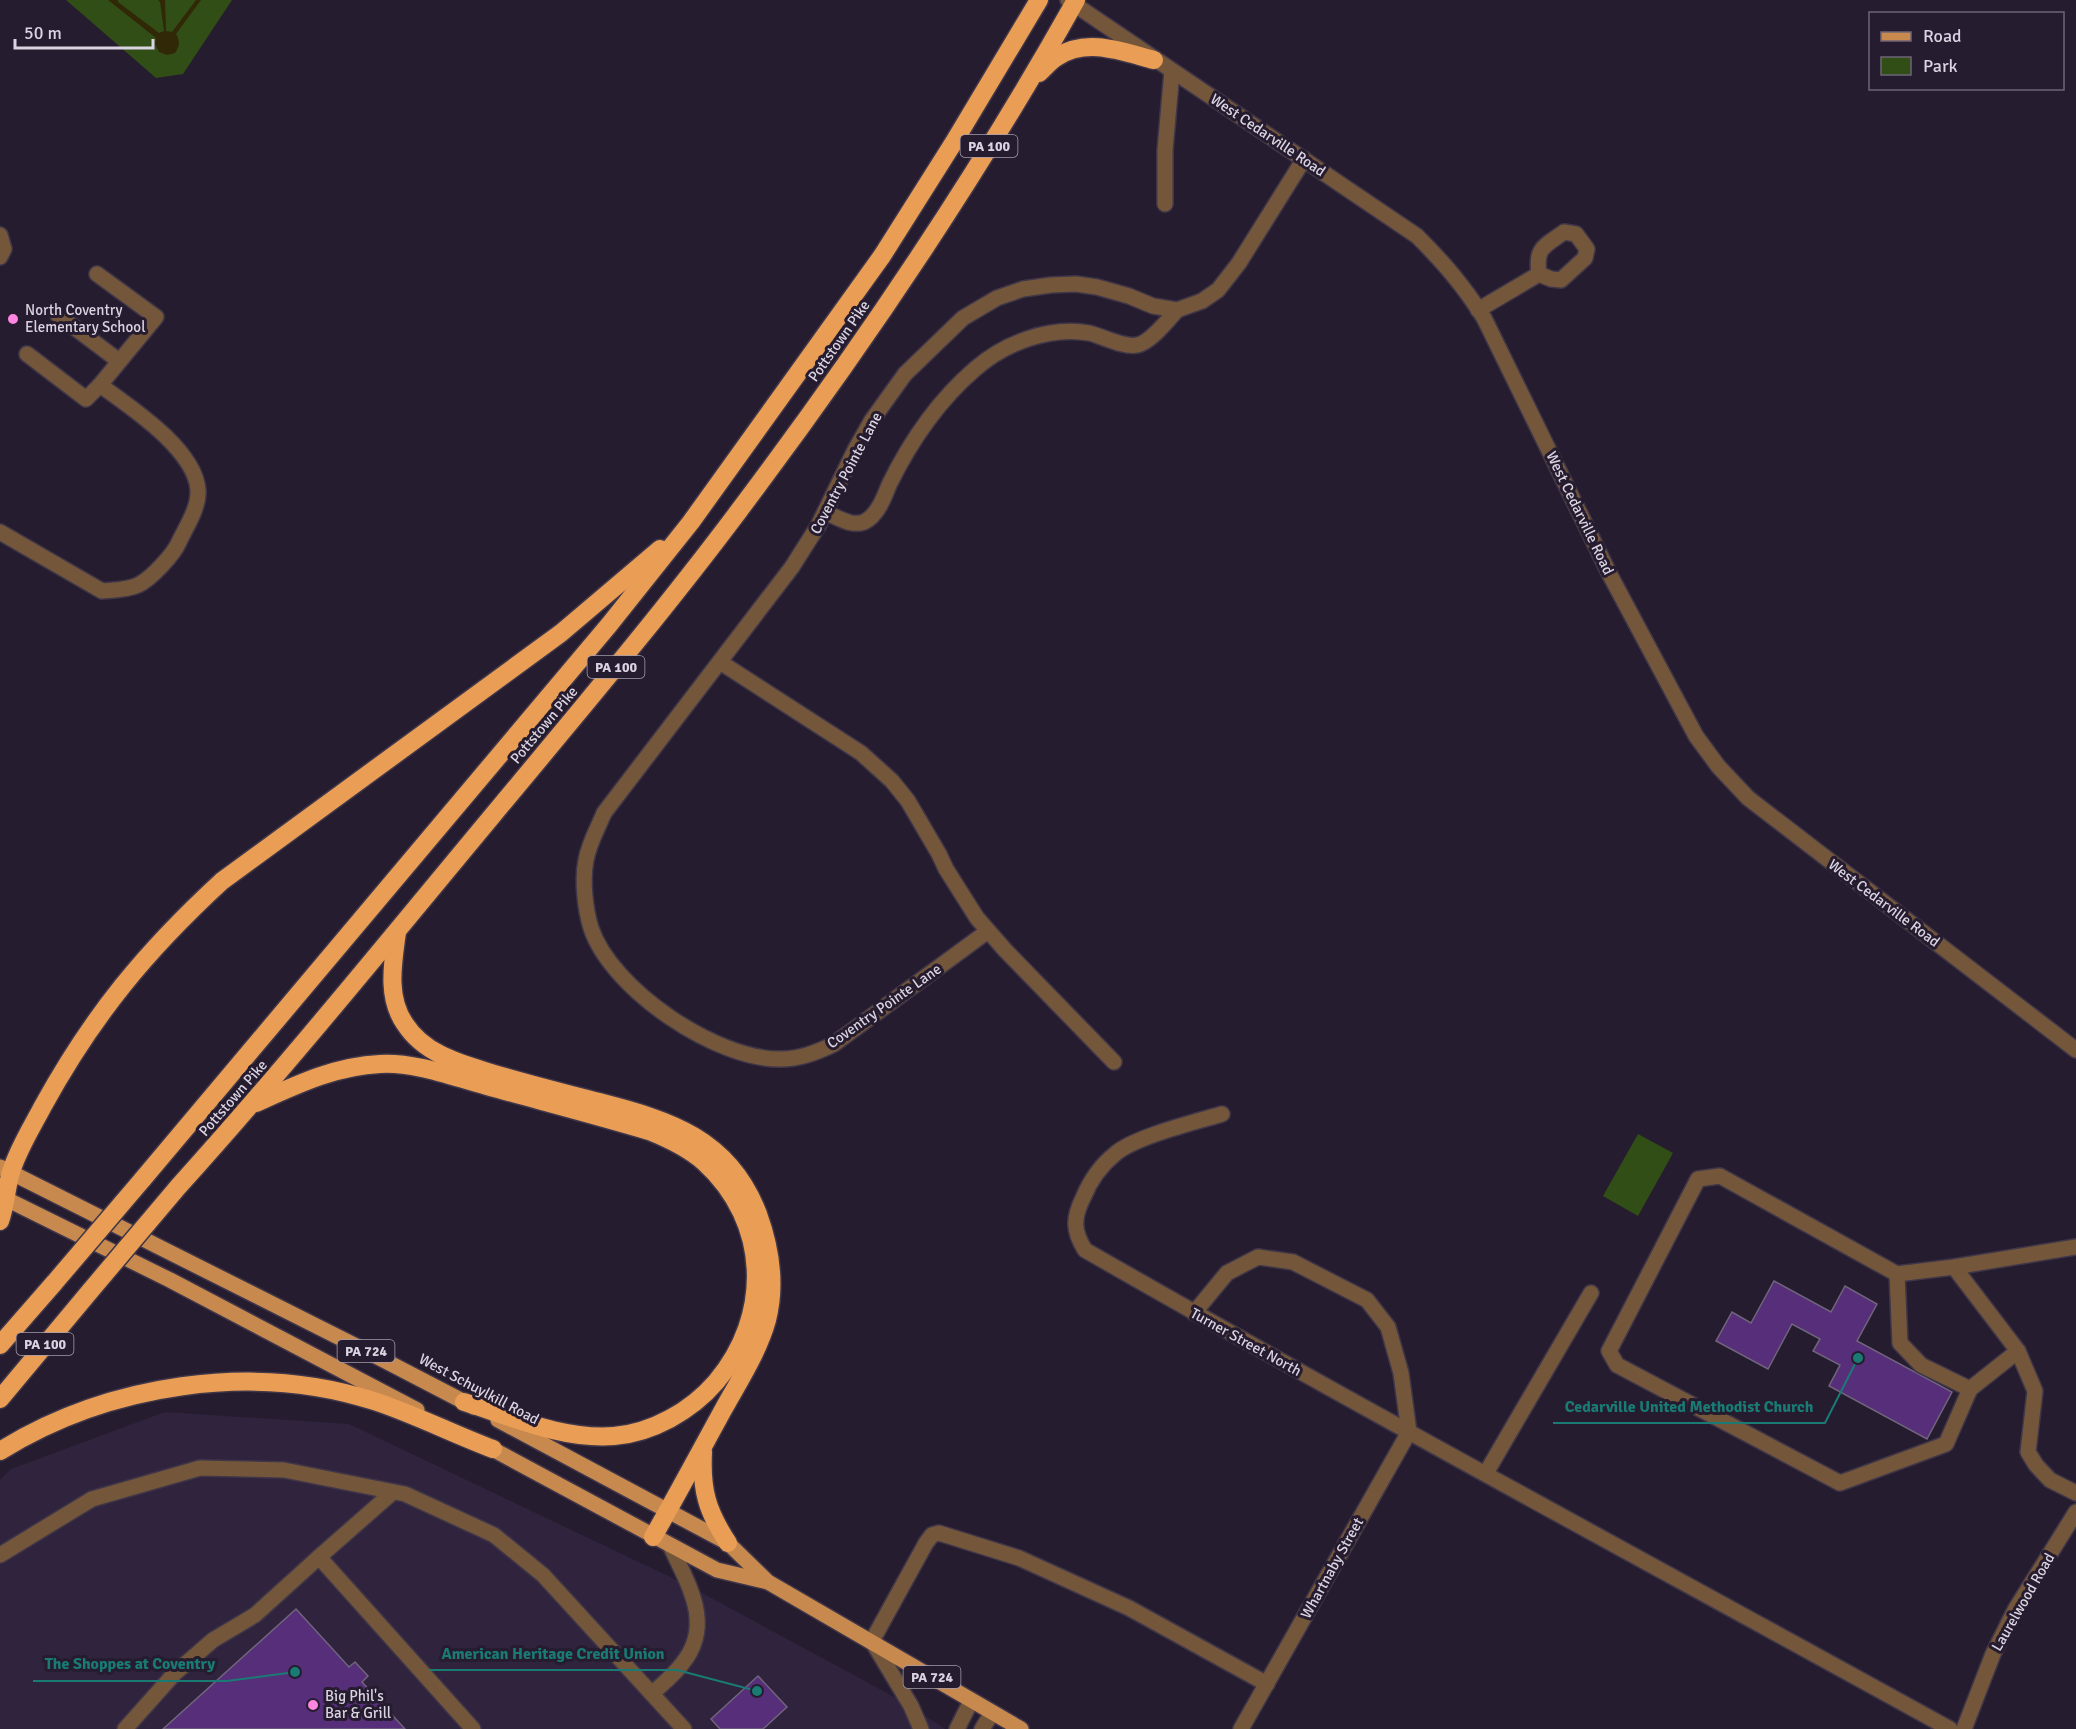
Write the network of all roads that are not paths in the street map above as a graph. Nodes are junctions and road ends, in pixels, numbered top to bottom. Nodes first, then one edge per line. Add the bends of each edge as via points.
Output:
1 (1039, 0) edge
2 (1073, 1) edge
3 (1154, 60) junction
4 (1172, 71) junction
5 (1026, 84) junction
6 (1304, 159) junction
7 (1165, 204) dead end
8 (0, 235) edge
9 (0, 257) edge
10 (97, 274) dead end
11 (1539, 274) dead end
12 (1177, 310) junction
13 (1478, 310) junction
14 (58, 315) dead end
15 (27, 354) dead end
16 (119, 362) junction
17 (100, 385) junction
18 (825, 512) junction
19 (691, 522) junction
20 (0, 532) edge
21 (720, 662) junction
22 (398, 930) junction
23 (988, 931) junction
24 (2076, 1050) edge
25 (1114, 1062) dead end
26 (251, 1105) junction
27 (1222, 1114) dead end
28 (5, 1170) edge
29 (3, 1198) edge
30 (0, 1221) edge
31 (2076, 1247) edge
32 (1954, 1267) junction
33 (1897, 1274) junction
34 (1591, 1293) dead end
35 (1194, 1313) junction
36 (0, 1345) edge
37 (2018, 1351) junction
38 (1970, 1389) junction
39 (0, 1399) edge
40 (464, 1402) junction
41 (1409, 1432) junction
42 (703, 1447) junction
43 (492, 1449) junction
44 (0, 1451) edge
45 (1486, 1473) junction
46 (393, 1492) junction
47 (2076, 1493) edge
48 (668, 1510) junction
49 (2076, 1512) edge
50 (662, 1541) junction
51 (728, 1543) junction
52 (0, 1555) edge
53 (319, 1557) junction
54 (768, 1582) junction
55 (872, 1641) junction
56 (1267, 1684) junction
57 (652, 1694) junction
58 (971, 1701) junction
59 (992, 1713) junction
60 (125, 1729) edge
61 (473, 1729) edge
62 (684, 1729) edge
63 (921, 1729) edge
64 (957, 1729) edge
65 (982, 1729) edge
66 (1021, 1729) edge
67 (1242, 1729) edge
68 (1950, 1729) edge
69 (1964, 1729) edge

1 - 19 highway, Pottstown Pike / PA 100 via 882,256
2 - 3 street, West Cedarville Road
2 - 5 highway, Pottstown Pike / PA 100
3 - 4 street, West Cedarville Road
3 - 5 highway via 1100,46 1078,48 1057,57
4 - 6 street, West Cedarville Road
4 - 7 street
5 - 22 highway, Pottstown Pike / PA 100 via 903,281 737,513 632,647
6 - 12 street via 1218,290
6 - 13 street, West Cedarville Road via 1417,236 1447,265
8 - 9 street via 4,249
10 - 16 street via 156,316
11 - 13 street
12 - 18 street via 1147,341 1136,346 1088,333 1060,332 1002,349 975,369 938,407 896,471 874,515 854,524
12 - 18 street, Coventry Pointe Lane via 1076,284 1023,289 997,298 963,318 904,374 872,420
13 - 24 street, West Cedarville Road via 1610,575 1696,736 1718,766 1748,798
14 - 16 street
15 - 17 street via 86,399
16 - 17 street
17 - 20 street via 162,432 193,473 198,490 194,510 175,550 138,585 102,591
18 - 21 street, Coventry Pointe Lane via 792,567
19 - 28 highway via 561,633 222,881 183,916 123,984 81,1041
19 - 36 highway, Pottstown Pike / PA 100, bridge via 609,625
21 - 23 street via 853,748 892,781
21 - 23 street, Coventry Pointe Lane via 604,813 586,860 585,905 591,929 609,963 636,991 662,1013 721,1044 783,1059 834,1044
22 - 26 highway, Pottstown Pike / PA 100
22 - 42 highway via 392,988 397,1008 404,1024 428,1047 490,1072 666,1121 716,1153 748,1192 765,1233 770,1258 767,1319
23 - 25 street
26 - 39 highway, Pottstown Pike / PA 100, bridge
26 - 40 highway via 322,1074 382,1064 403,1065 649,1131 695,1155 722,1181 751,1234 756,1294 750,1323 734,1358 693,1404 644,1430 592,1436 552,1429
27 - 35 street, Turner Street North via 1133,1143 1116,1153 1091,1179 1075,1224 1076,1236 1085,1250
28 - 29 highway
28 - 40 main road, West Schuylkill Road / PA 724
29 - 30 highway
29 - 43 main road, West Schuylkill Road / PA 724 via 170,1280
31 - 32 street
32 - 33 street
32 - 37 street
33 - 38 street via 1900,1343 1921,1365
33 - 38 street via 1720,1176 1698,1179 1609,1351 1617,1365 1840,1483 1946,1444
34 - 45 street
35 - 41 street, Turner Street North
35 - 41 street via 1227,1273 1258,1257 1293,1262 1367,1300 1388,1328 1401,1372
37 - 38 street
37 - 47 street via 2035,1391 2028,1452 2050,1479
40 - 48 main road, West Schuylkill Road / PA 724
41 - 45 street
41 - 56 street, Whartnaby Street
42 - 48 highway
42 - 51 highway via 704,1493
43 - 44 highway via 375,1402 338,1392 247,1383 184,1387 105,1404 45,1426
43 - 50 main road, West Schuylkill Road / PA 724
45 - 68 street
46 - 52 street via 284,1470 200,1468 92,1499
46 - 53 street
46 - 57 street via 494,1535 543,1575
48 - 50 highway
48 - 51 main road, West Schuylkill Road / PA 724
49 - 69 street, Laurelwood Road via 2015,1610
50 - 54 main road, West Schuylkill Road / PA 724 via 717,1570
50 - 57 street via 694,1600 698,1628 683,1664
51 - 54 main road, West Schuylkill Road / PA 724
53 - 60 street via 255,1616 213,1640 175,1673
53 - 61 street
54 - 55 main road, West Schuylkill Road / PA 724
55 - 56 street via 926,1543 939,1533 1020,1558 1119,1604
55 - 58 main road, West Schuylkill Road / PA 724
55 - 63 street
56 - 67 street, Whartnaby Street
57 - 62 street
58 - 59 main road, West Schuylkill Road / PA 724
58 - 64 street
59 - 65 street
59 - 66 main road, West Schuylkill Road / PA 724

